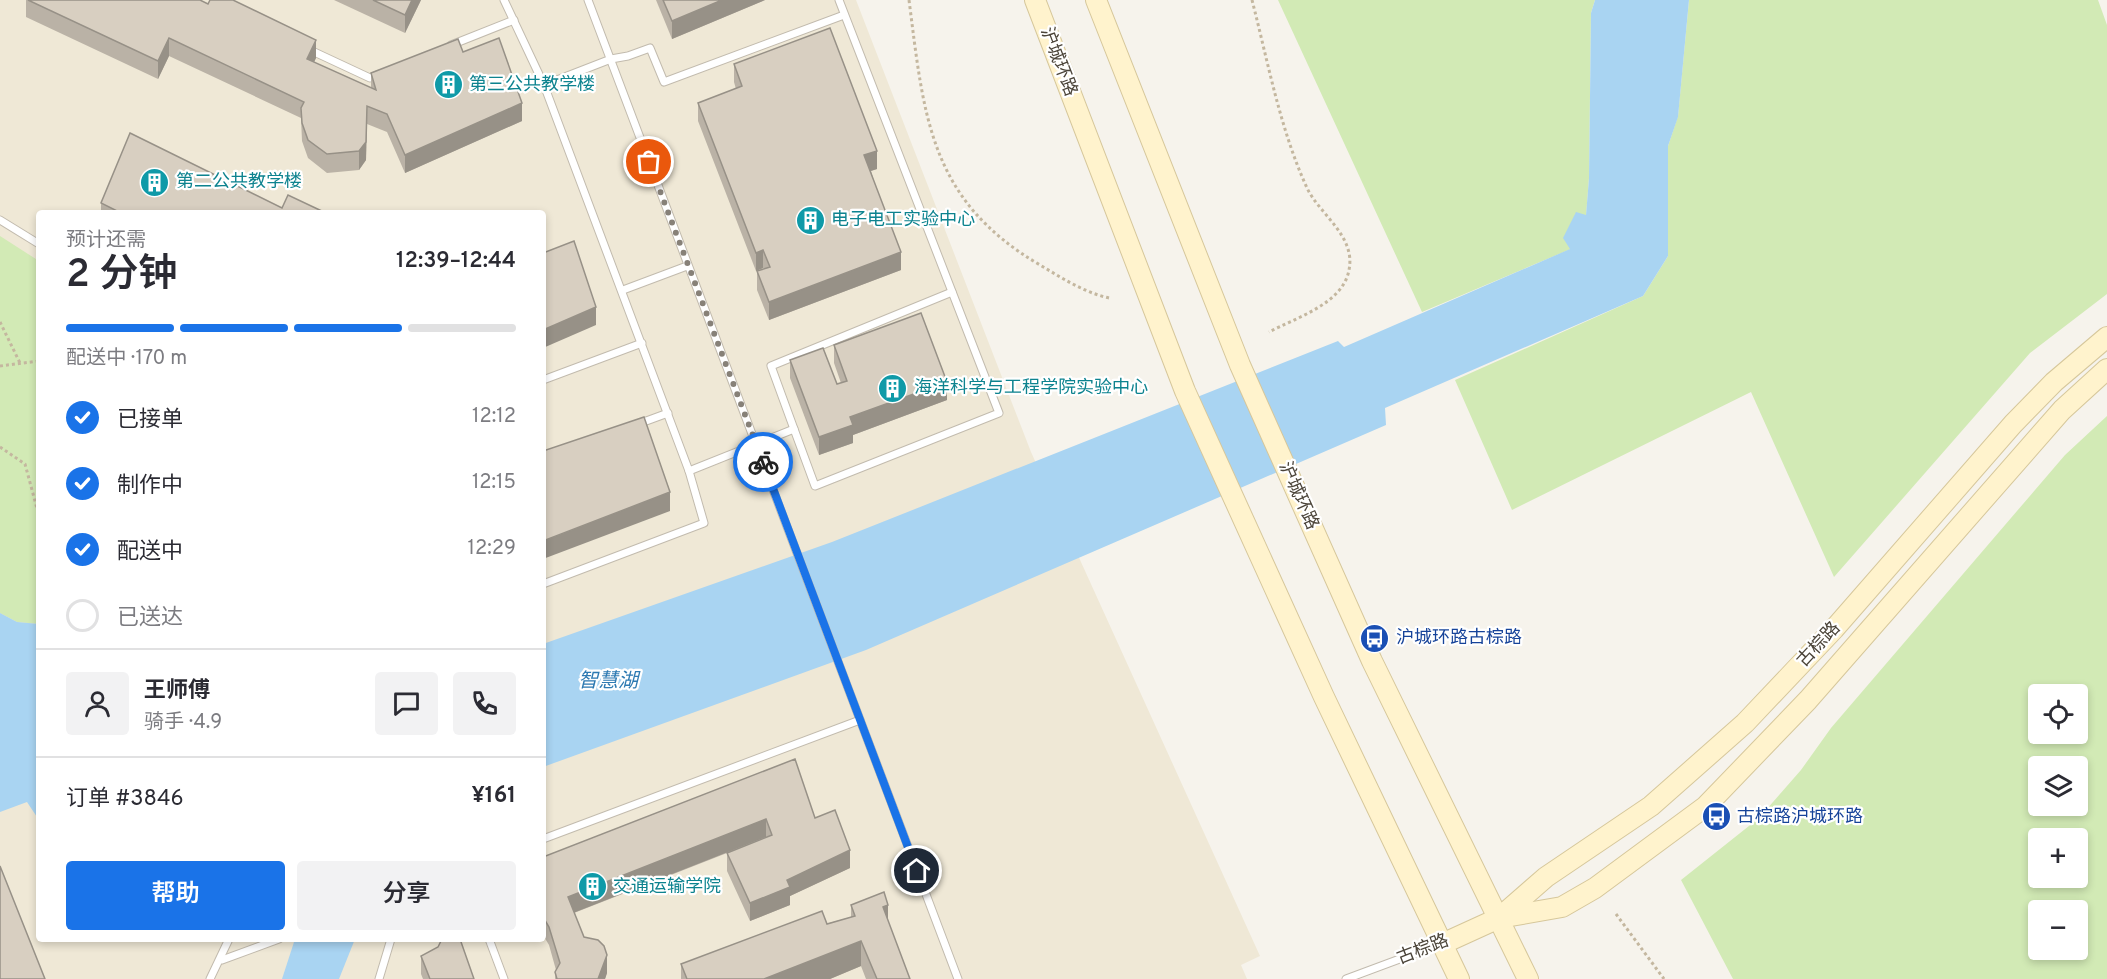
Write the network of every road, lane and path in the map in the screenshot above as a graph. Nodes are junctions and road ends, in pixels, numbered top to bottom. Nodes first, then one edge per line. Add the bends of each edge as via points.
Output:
1 (504, 0) edge
2 (588, 0) edge
3 (838, 0) edge
4 (909, 0) edge
5 (1035, 0) edge
6 (1096, 0) edge
7 (1252, 0) edge
8 (844, 15) junction
9 (514, 20) junction
10 (298, 44) edge
11 (448, 46) edge
12 (611, 59) junction
13 (392, 69) edge
14 (544, 85) junction
15 (0, 220) edge
16 (36, 242) edge
17 (687, 266) junction
18 (622, 290) junction
19 (952, 292) junction
20 (1109, 298) dead end
21 (0, 322) edge
22 (1269, 332) dead end
23 (2107, 337) edge
24 (642, 343) junction
25 (36, 361) edge
26 (20, 363) junction
27 (0, 366) edge
28 (2107, 369) edge
29 (546, 379) edge
30 (668, 413) junction
31 (626, 429) edge
32 (794, 429) junction
33 (755, 443) junction
34 (0, 447) edge
35 (689, 471) junction
36 (36, 505) edge
37 (546, 583) edge
38 (860, 720) junction
39 (546, 838) edge
40 (1616, 914) dead end
41 (1499, 918) junction
42 (228, 942) edge
43 (271, 942) edge
44 (390, 942) edge
45 (490, 942) edge
46 (1442, 944) junction
47 (222, 960) junction
48 (210, 979) edge
49 (379, 979) edge
50 (504, 979) edge
51 (958, 979) edge
52 (1346, 979) edge
53 (1459, 979) edge
54 (1528, 979) edge
55 (1664, 979) edge

1 - 9 lane
2 - 12 lane
3 - 8 lane
4 - 20 path via 932,137 952,184 981,222 1015,250 1090,294
5 - 46 main road, 沪城环路 via 1185,391
6 - 41 main road, 沪城环路 via 1240,365 1372,662
7 - 22 path via 1285,128 1308,189 1343,235 1349,255 1344,284 1327,302
8 - 12 lane via 664,82 650,48
8 - 19 lane
9 - 11 lane
9 - 14 lane
10 - 13 lane via 370,78
12 - 14 lane
12 - 17 lane
14 - 18 lane
15 - 16 lane
17 - 18 lane
17 - 33 lane
18 - 24 lane
19 - 32 lane via 771,366
19 - 32 lane via 999,413 815,486
21 - 26 path
23 - 41 main road, 古棕路 via 2013,424 1834,629 1745,723 1651,806 1546,877
24 - 29 lane
24 - 30 lane
25 - 26 path
26 - 27 path
28 - 41 main road, 古棕路 via 2062,410 1808,700 1706,806 1595,888 1562,907
30 - 31 lane
30 - 35 lane
32 - 33 lane
33 - 35 lane
33 - 38 lane
34 - 36 path via 25,464
35 - 37 lane via 704,523
38 - 39 lane
38 - 51 lane
40 - 55 path
41 - 46 main road, 古棕路
41 - 54 main road, 沪城环路
42 - 47 lane
43 - 47 lane
44 - 49 lane
45 - 50 lane
46 - 52 lane, 古棕路
46 - 53 main road, 沪城环路
47 - 48 lane

